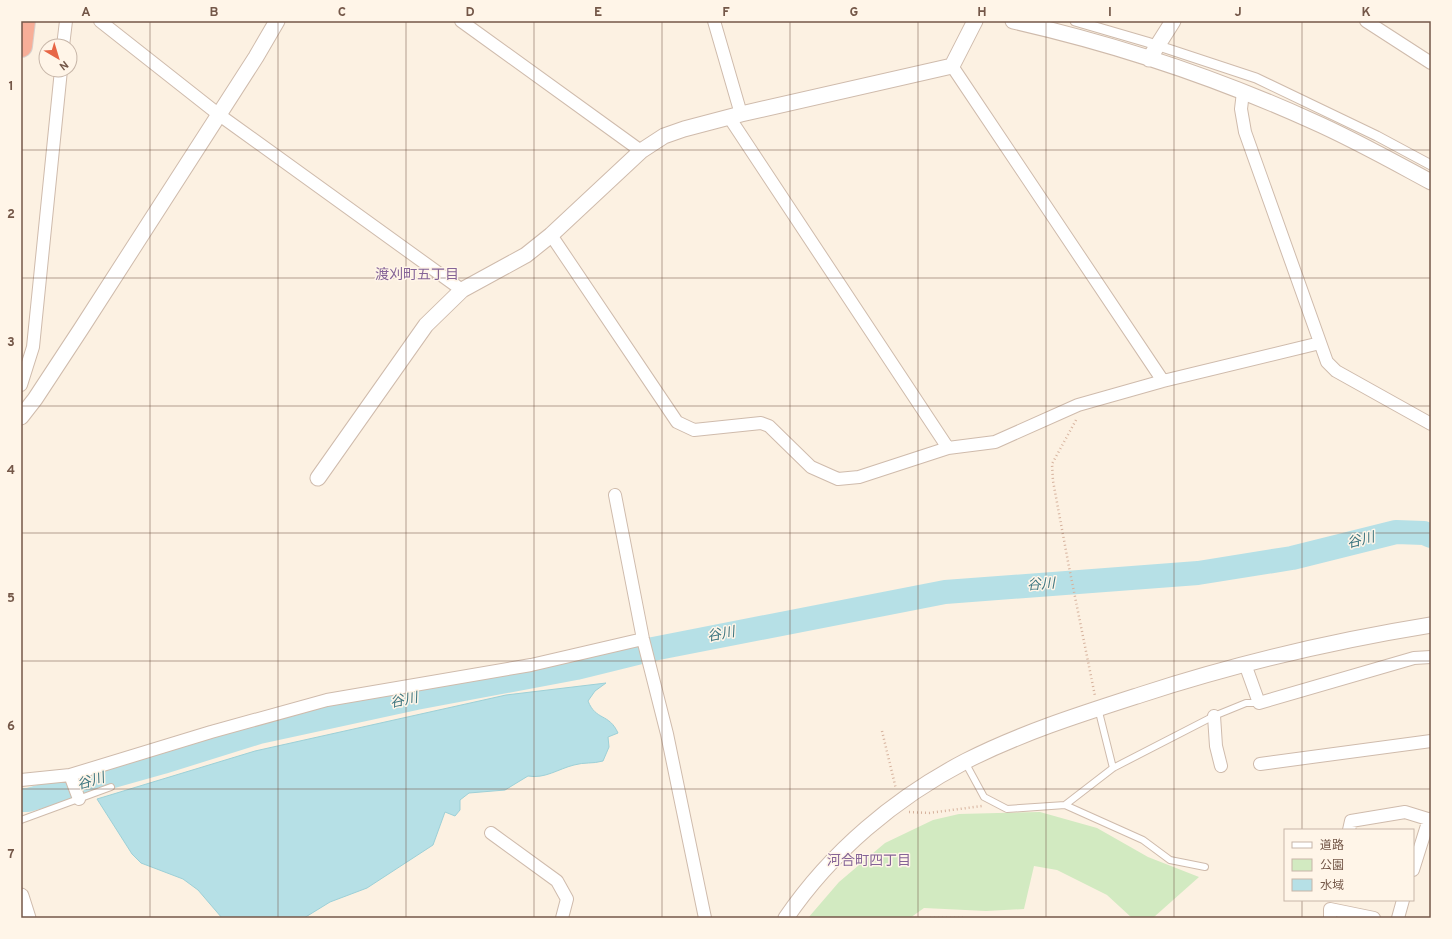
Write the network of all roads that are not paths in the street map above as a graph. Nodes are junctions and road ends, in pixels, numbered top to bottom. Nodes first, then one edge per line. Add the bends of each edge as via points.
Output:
1 (24, 21) edge
2 (66, 21) edge
3 (100, 21) edge
4 (277, 21) edge
5 (461, 21) edge
6 (714, 21) edge
7 (975, 21) edge
8 (1013, 21) edge
9 (1075, 21) edge
10 (1173, 21) edge
11 (1366, 21) edge
12 (64, 38) edge
13 (21, 46) edge
14 (1158, 46) junction
15 (1149, 59) junction
16 (1431, 63) edge
17 (952, 66) junction
18 (60, 78) edge
19 (1243, 92) junction
20 (218, 114) junction
21 (735, 115) junction
22 (641, 151) junction
23 (1431, 165) edge
24 (1431, 182) edge
25 (551, 236) junction
26 (462, 290) junction
27 (1320, 343) junction
28 (1163, 381) junction
29 (21, 385) edge
30 (35, 399) junction
31 (21, 417) edge
32 (1431, 424) edge
33 (948, 448) junction
34 (318, 478) dead end
35 (615, 494) dead end
36 (1431, 625) edge
37 (643, 641) junction
38 (1431, 657) edge
39 (1245, 664) junction
40 (1259, 703) junction
41 (1099, 712) junction
42 (1214, 716) junction
43 (1431, 741) edge
44 (965, 762) junction
45 (1260, 764) dead end
46 (1221, 766) dead end
47 (1113, 768) junction
48 (72, 777) junction
49 (21, 780) edge
50 (111, 787) dead end
51 (79, 799) junction
52 (1065, 805) junction
53 (21, 820) edge
54 (1430, 820) edge
55 (1349, 829) edge
56 (492, 833) dead end
57 (1205, 867) dead end
58 (1414, 867) edge
59 (21, 896) edge
60 (1403, 901) edge
61 (1331, 909) edge
62 (28, 918) edge
63 (562, 918) edge
64 (705, 918) edge
65 (786, 918) edge
66 (1374, 918) edge
67 (1398, 918) edge

1 - 13 highway
2 - 12 street
3 - 20 street
4 - 20 street
5 - 22 street
6 - 21 street
7 - 17 street
8 - 15 street via 1103,44
9 - 14 street
10 - 14 street
11 - 16 street
14 - 15 street
14 - 23 street via 1256,78
15 - 19 street
17 - 21 street
17 - 28 street
18 - 29 street via 33,347
19 - 24 street via 1326,127
19 - 27 street via 1241,109 1245,132
20 - 26 street
20 - 30 street
21 - 22 street via 664,136
21 - 33 street
22 - 25 street
25 - 26 street via 526,255
25 - 33 street via 677,422 694,430 761,423 769,426 811,467 838,479 859,478
26 - 34 street via 426,324
27 - 28 street
27 - 32 street via 1327,362 1336,371
28 - 33 street via 1078,405 995,442
29 - 30 street
30 - 31 street
35 - 37 street
36 - 39 street via 1382,633
37 - 48 street via 531,665 327,700 211,732
37 - 64 street via 667,734
38 - 40 street via 1414,658
39 - 40 street
39 - 41 street via 1198,677
40 - 42 lane via 1246,703
41 - 44 street via 1005,744
41 - 47 lane
42 - 46 street via 1216,746
42 - 47 lane
43 - 45 street
44 - 52 lane via 984,797 1007,809
44 - 65 street via 904,808 860,833 808,888
47 - 52 lane
48 - 49 street
48 - 51 street
50 - 51 lane
51 - 53 lane
52 - 57 lane via 1143,840 1170,860
54 - 55 street via 1405,812 1351,821
54 - 58 street
56 - 63 street via 557,881 567,899
59 - 62 street
60 - 67 street
61 - 66 street

